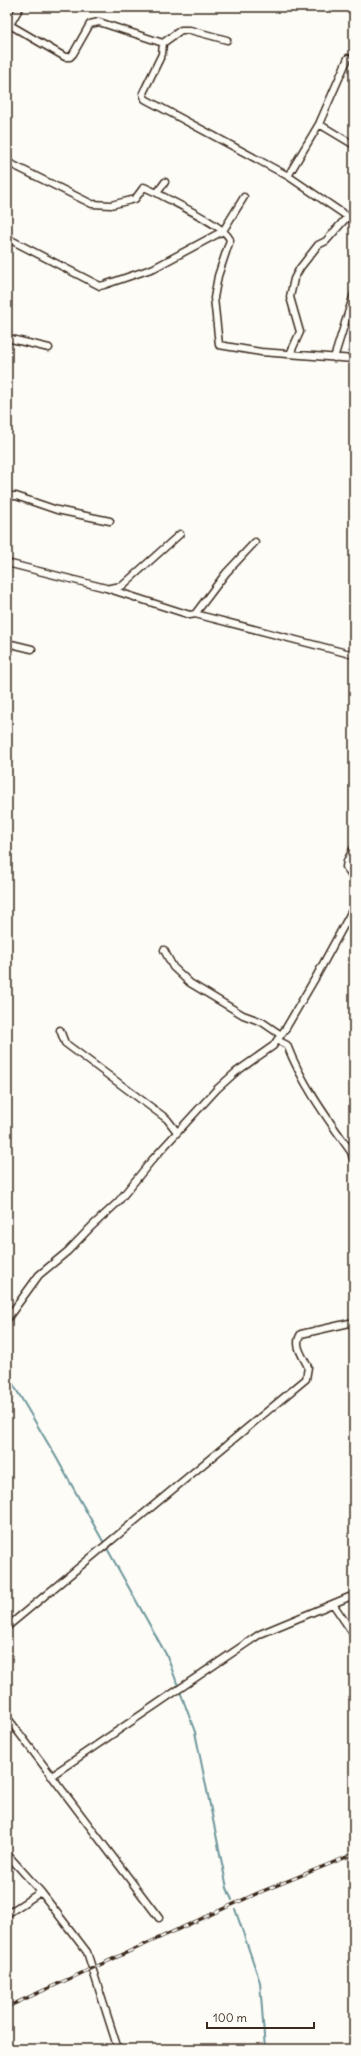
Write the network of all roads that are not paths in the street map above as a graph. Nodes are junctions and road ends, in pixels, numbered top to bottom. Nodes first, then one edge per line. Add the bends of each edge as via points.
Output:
1 (20, 7) edge
2 (9, 27) edge
3 (227, 40) dead end
4 (163, 43) junction
5 (348, 58) dead end
6 (320, 124) junction
7 (354, 145) edge
8 (7, 162) edge
9 (288, 176) junction
10 (165, 182) dead end
11 (157, 193) junction
12 (244, 198) dead end
13 (347, 217) junction
14 (354, 221) edge
15 (224, 231) junction
16 (7, 238) edge
17 (354, 294) edge
18 (7, 338) edge
19 (49, 348) dead end
20 (290, 354) junction
21 (334, 358) junction
22 (354, 359) edge
23 (7, 496) edge
24 (110, 521) dead end
25 (180, 534) dead end
26 (255, 542) dead end
27 (7, 563) edge
28 (106, 588) junction
29 (195, 614) junction
30 (7, 643) edge
31 (32, 649) dead end
32 (354, 655) edge
33 (354, 848) edge
34 (354, 880) edge
35 (354, 907) edge
36 (164, 950) dead end
37 (60, 1030) dead end
38 (279, 1038) junction
39 (177, 1132) junction
40 (354, 1162) edge
41 (7, 1320) edge
42 (354, 1322) edge
43 (354, 1595) edge
44 (333, 1604) junction
45 (7, 1626) edge
46 (354, 1635) edge
47 (8, 1721) edge
48 (51, 1776) junction
49 (7, 1854) edge
50 (41, 1892) junction
51 (7, 1914) edge
52 (159, 1918) dead end
53 (118, 2049) edge

1 - 2 street
2 - 4 street via 65,57 73,54 90,24 98,22
3 - 4 street via 181,30
4 - 9 street via 162,54 143,92 145,99
5 - 6 street
6 - 7 street
6 - 9 street
8 - 11 street via 92,204 112,205 133,200 144,188
9 - 13 street
10 - 11 street
11 - 15 street
12 - 15 street
13 - 14 street
13 - 20 street via 326,241 318,246 294,279 290,297 300,332
15 - 16 street via 154,268 100,286
15 - 20 street via 230,240 214,298 220,345
17 - 21 street
18 - 19 street
20 - 21 street
21 - 22 street
23 - 24 street via 16,496 56,510
25 - 28 street via 122,586
26 - 29 street via 226,573
27 - 28 street
28 - 29 street via 190,615
29 - 32 street
30 - 31 street
33 - 34 street via 346,865
35 - 38 street via 335,945
36 - 38 street via 173,966 190,983 243,1015 262,1022
37 - 39 street via 65,1043 167,1119
38 - 39 street via 273,1046 222,1084
38 - 40 street via 287,1045 293,1061 351,1152
39 - 41 street via 118,1202 68,1251 39,1275
42 - 45 street via 301,1334 297,1346 308,1367 306,1379
43 - 44 street
44 - 46 street
44 - 48 street via 260,1634
47 - 48 street
48 - 52 street
49 - 50 street
50 - 51 street
50 - 53 street via 87,1952

